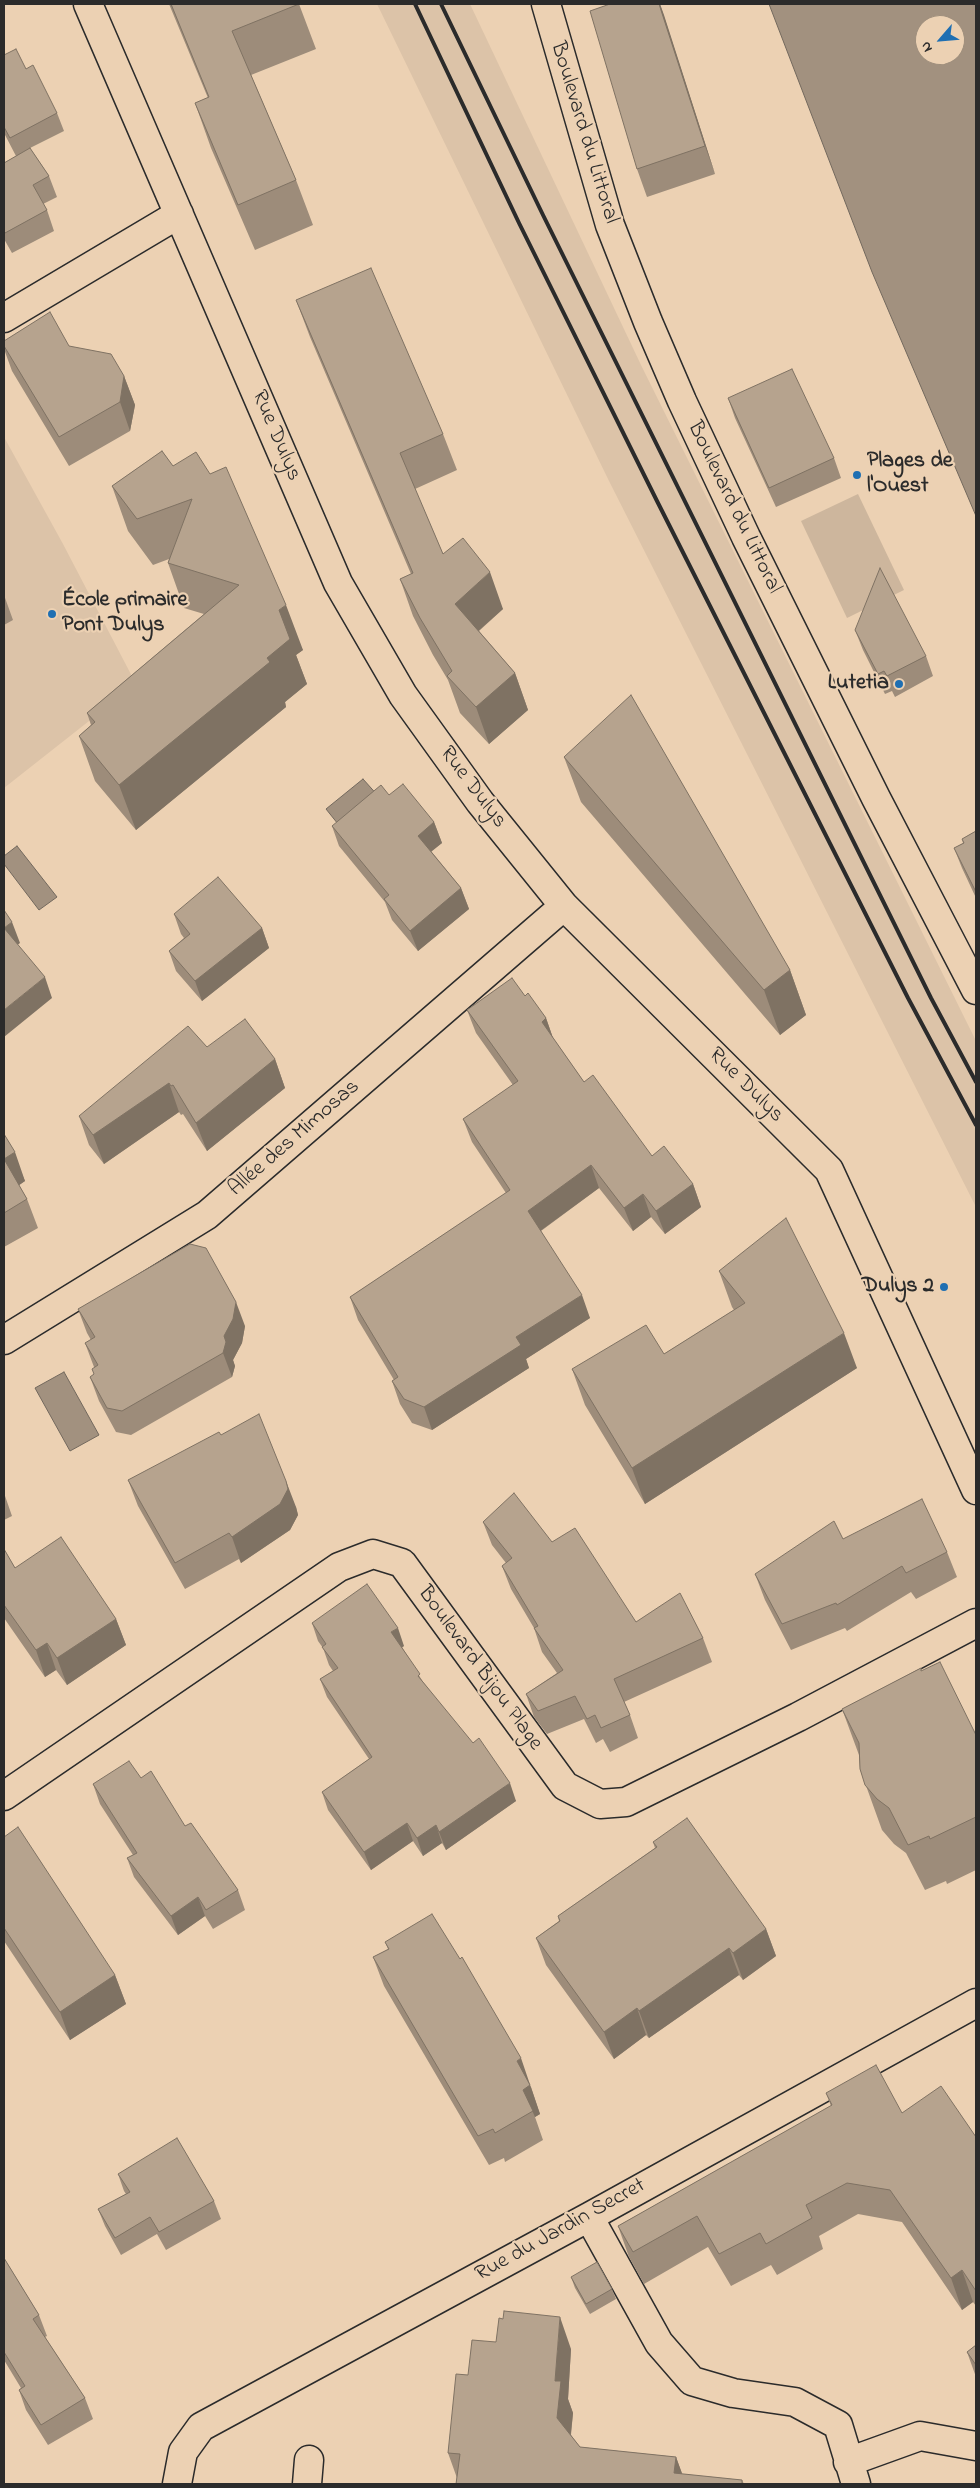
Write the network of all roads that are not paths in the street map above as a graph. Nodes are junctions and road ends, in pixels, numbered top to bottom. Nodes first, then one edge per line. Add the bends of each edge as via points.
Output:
1 (88, 4) edge
2 (546, 4) edge
3 (179, 214) junction
4 (4, 318) edge
5 (564, 906) junction
6 (976, 990) edge
7 (4, 1340) edge
8 (976, 1490) edge
9 (976, 1623) edge
10 (4, 1796) edge
11 (976, 2003) edge
12 (589, 2217) junction
13 (976, 2446) edge
14 (852, 2473) edge
15 (177, 2484) edge

1 - 3 street, Rue Dulys
2 - 6 street, Boulevard du Littoral via 610,225 682,401 754,555
3 - 4 street
3 - 5 street, Rue Dulys via 338,583 403,694 480,802
5 - 7 street, Allée des Mimosas via 207,1215
5 - 8 street, Rue Dulys via 829,1170
9 - 10 street, Boulevard Bijou Plage via 798,1717 626,1802 600,1804 565,1786 402,1563 373,1554 339,1566
11 - 12 street, Rue du Jardin Secret
12 - 14 street via 659,2343 692,2381 733,2393 795,2402 838,2425
12 - 15 street, Rue du Jardin Secret via 201,2427 183,2452
13 - 14 street via 920,2436

